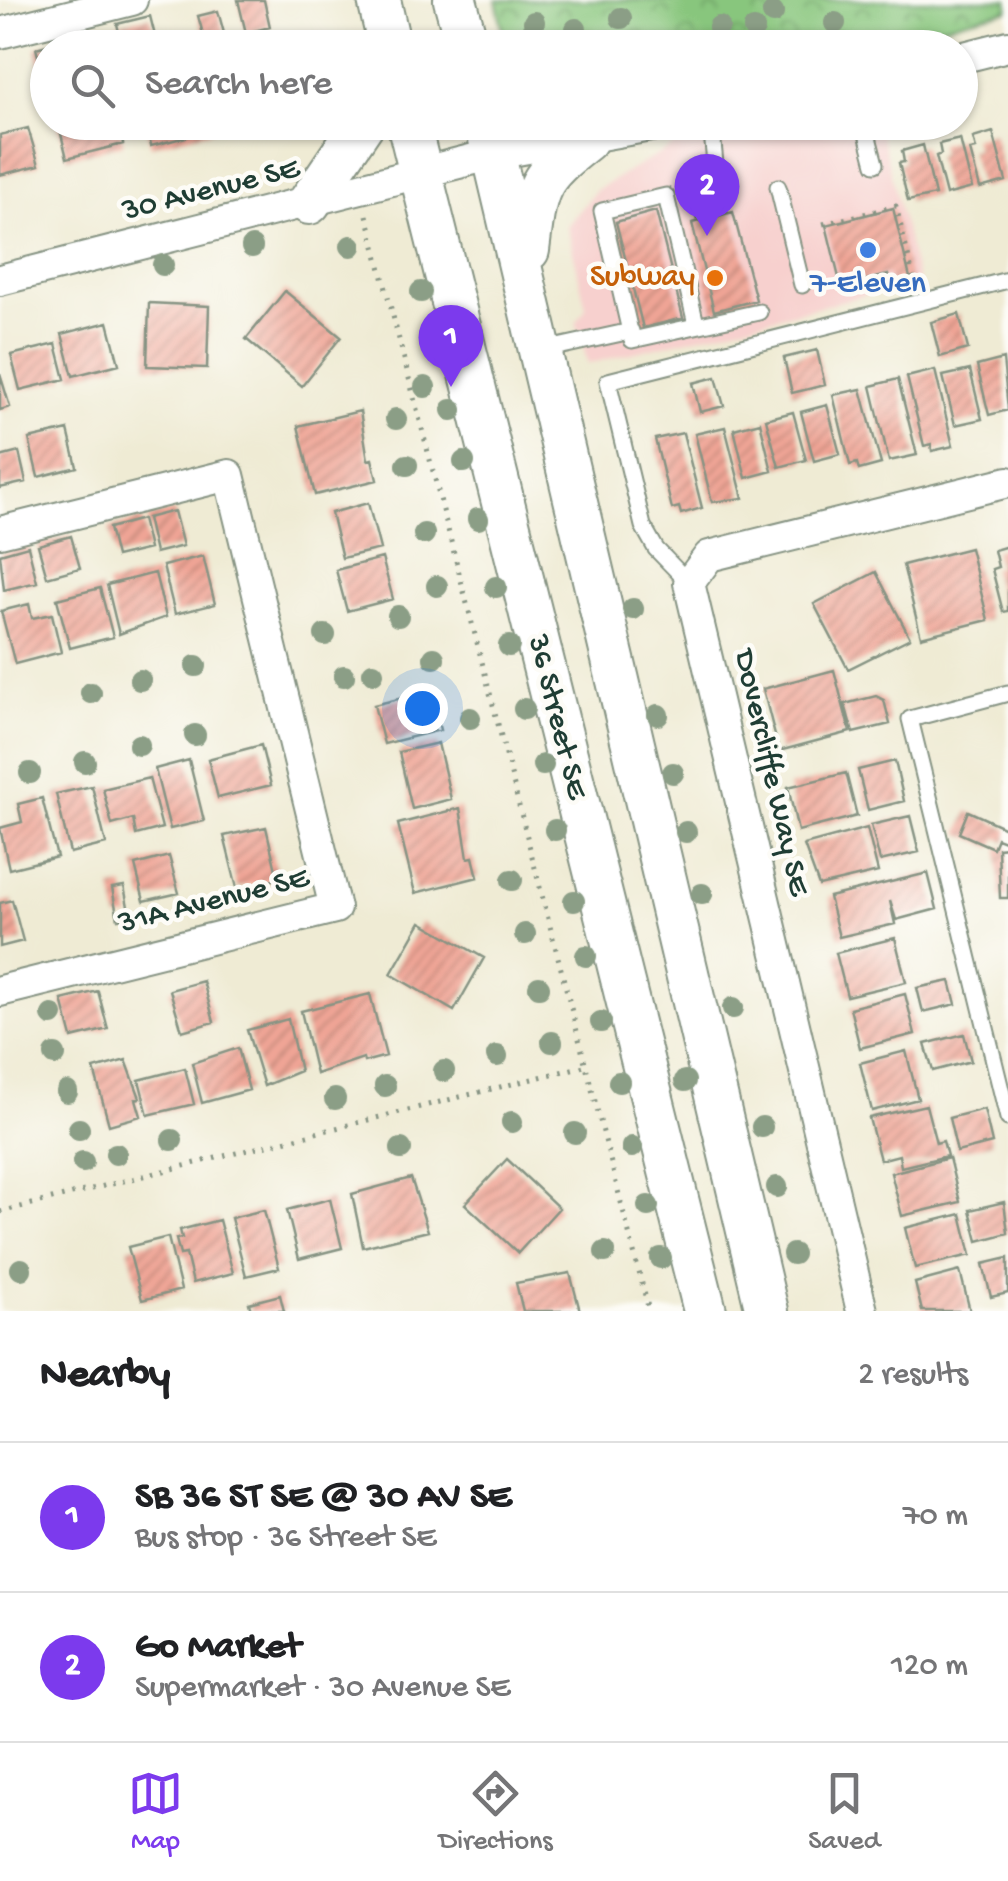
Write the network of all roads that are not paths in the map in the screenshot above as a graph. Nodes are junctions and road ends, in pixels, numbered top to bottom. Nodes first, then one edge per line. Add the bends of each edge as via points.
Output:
1 (132, 0) edge
2 (456, 0) edge
3 (464, 30) edge
4 (0, 32) edge
5 (1008, 46) edge
6 (978, 54) edge
7 (352, 140) edge
8 (412, 140) edge
9 (486, 140) edge
10 (490, 140) edge
11 (586, 140) edge
12 (712, 140) edge
13 (869, 140) edge
14 (875, 164) dead end
15 (420, 171) junction
16 (716, 174) dead end
17 (778, 187) dead end
18 (310, 202) junction
19 (0, 280) edge
20 (1008, 280) edge
21 (524, 281) junction
22 (802, 285) dead end
23 (759, 312) dead end
24 (696, 324) junction
25 (630, 331) junction
26 (540, 351) junction
27 (1008, 482) edge
28 (0, 532) edge
29 (689, 583) junction
30 (1008, 694) edge
31 (0, 991) edge
32 (1008, 1118) edge
33 (705, 1311) edge
34 (767, 1311) edge
35 (862, 1311) edge

1 - 4 street
2 - 3 main road
5 - 6 street
7 - 18 main road
8 - 15 main road, 36 Street SE
9 - 15 street, 30 Avenue SE
10 - 21 main road, 36 Street SE
11 - 21 main road via 547,171 534,197
12 - 16 lane
13 - 14 lane
15 - 18 street, 30 Avenue SE
15 - 33 main road, 36 Street SE
17 - 22 lane
18 - 19 street, 30 Avenue SE
20 - 29 lane via 608,381 643,526
21 - 26 main road, 36 Street SE
23 - 24 lane
24 - 25 lane via 632,340
24 - 25 lane via 670,242 666,196 602,211 627,292
25 - 26 lane
26 - 34 main road, 36 Street SE
27 - 29 street via 709,556
28 - 31 street, 31A Avenue SE via 228,474 335,908
29 - 35 street, Dovercliffe Way SE
30 - 32 lane via 910,718

